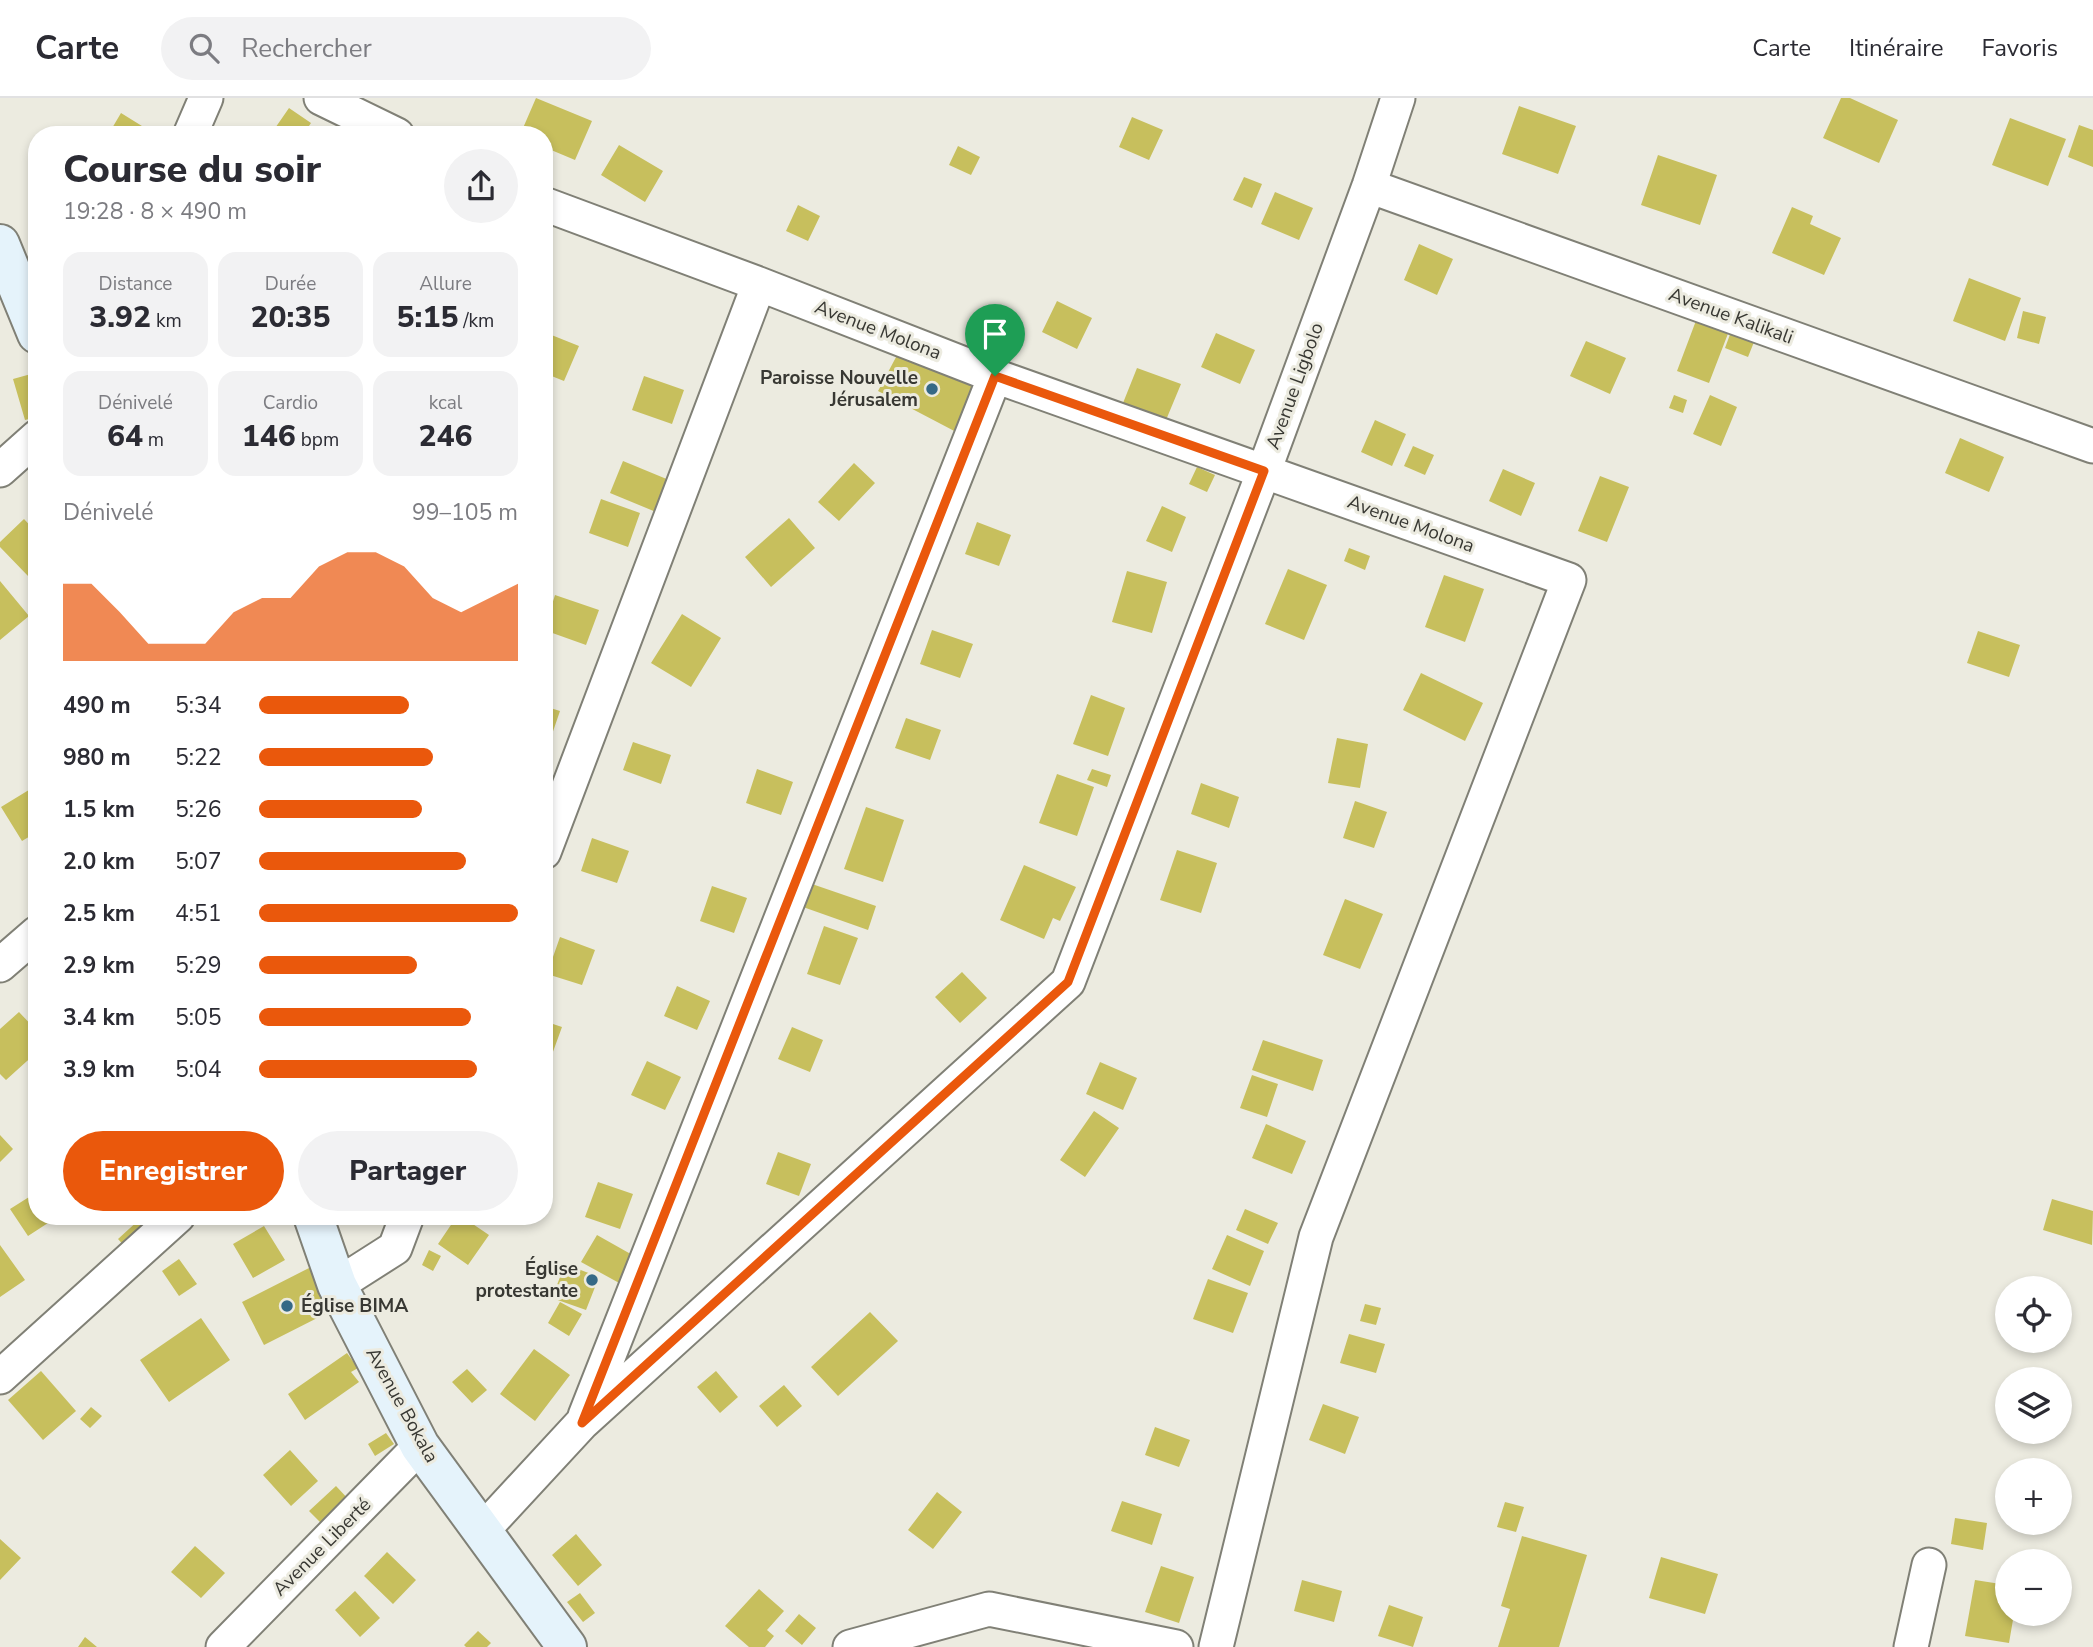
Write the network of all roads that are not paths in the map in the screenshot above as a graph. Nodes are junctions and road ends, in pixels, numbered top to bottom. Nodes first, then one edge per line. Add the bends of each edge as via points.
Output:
1 (206, 98) edge
2 (321, 98) edge
3 (1398, 98) edge
4 (194, 126) edge
5 (379, 126) edge
6 (1368, 186) junction
7 (553, 207) edge
8 (0, 244) edge
9 (759, 284) junction
10 (28, 312) edge
11 (995, 376) junction
12 (28, 445) edge
13 (2093, 446) edge
14 (0, 470) edge
15 (1264, 471) junction
16 (553, 828) edge
17 (28, 941) edge
18 (0, 965) edge
19 (168, 1225) edge
20 (316, 1225) edge
21 (404, 1225) edge
22 (337, 1285) junction
23 (0, 1377) edge
24 (582, 1423) junction
25 (420, 1446) junction
26 (483, 1530) junction
27 (1929, 1565) dead end
28 (223, 1647) edge
29 (567, 1647) edge
30 (850, 1647) edge
31 (1176, 1647) edge
32 (1216, 1647) edge
33 (1911, 1647) edge

1 - 4 street
2 - 5 street
3 - 6 street, Avenue Ligbolo
6 - 13 street, Avenue Kalikali
6 - 15 street, Avenue Ligbolo
7 - 9 street, Avenue Molona
8 - 10 street
9 - 11 street, Avenue Molona
9 - 16 street
11 - 15 street, Avenue Molona
11 - 24 street
12 - 14 street
15 - 24 street, Avenue Ligbolo via 1068,982
15 - 32 street, Avenue Molona via 1569,580 1316,1237
17 - 18 street
19 - 23 street
20 - 22 street, Avenue Bokala
21 - 22 street via 395,1248
22 - 25 street, Avenue Bokala
24 - 26 street, Avenue Ligbolo
25 - 26 street, Avenue Bokala
25 - 28 street, Avenue Liberté
26 - 29 street, Avenue Bokala
27 - 33 street
30 - 31 street via 989,1609

